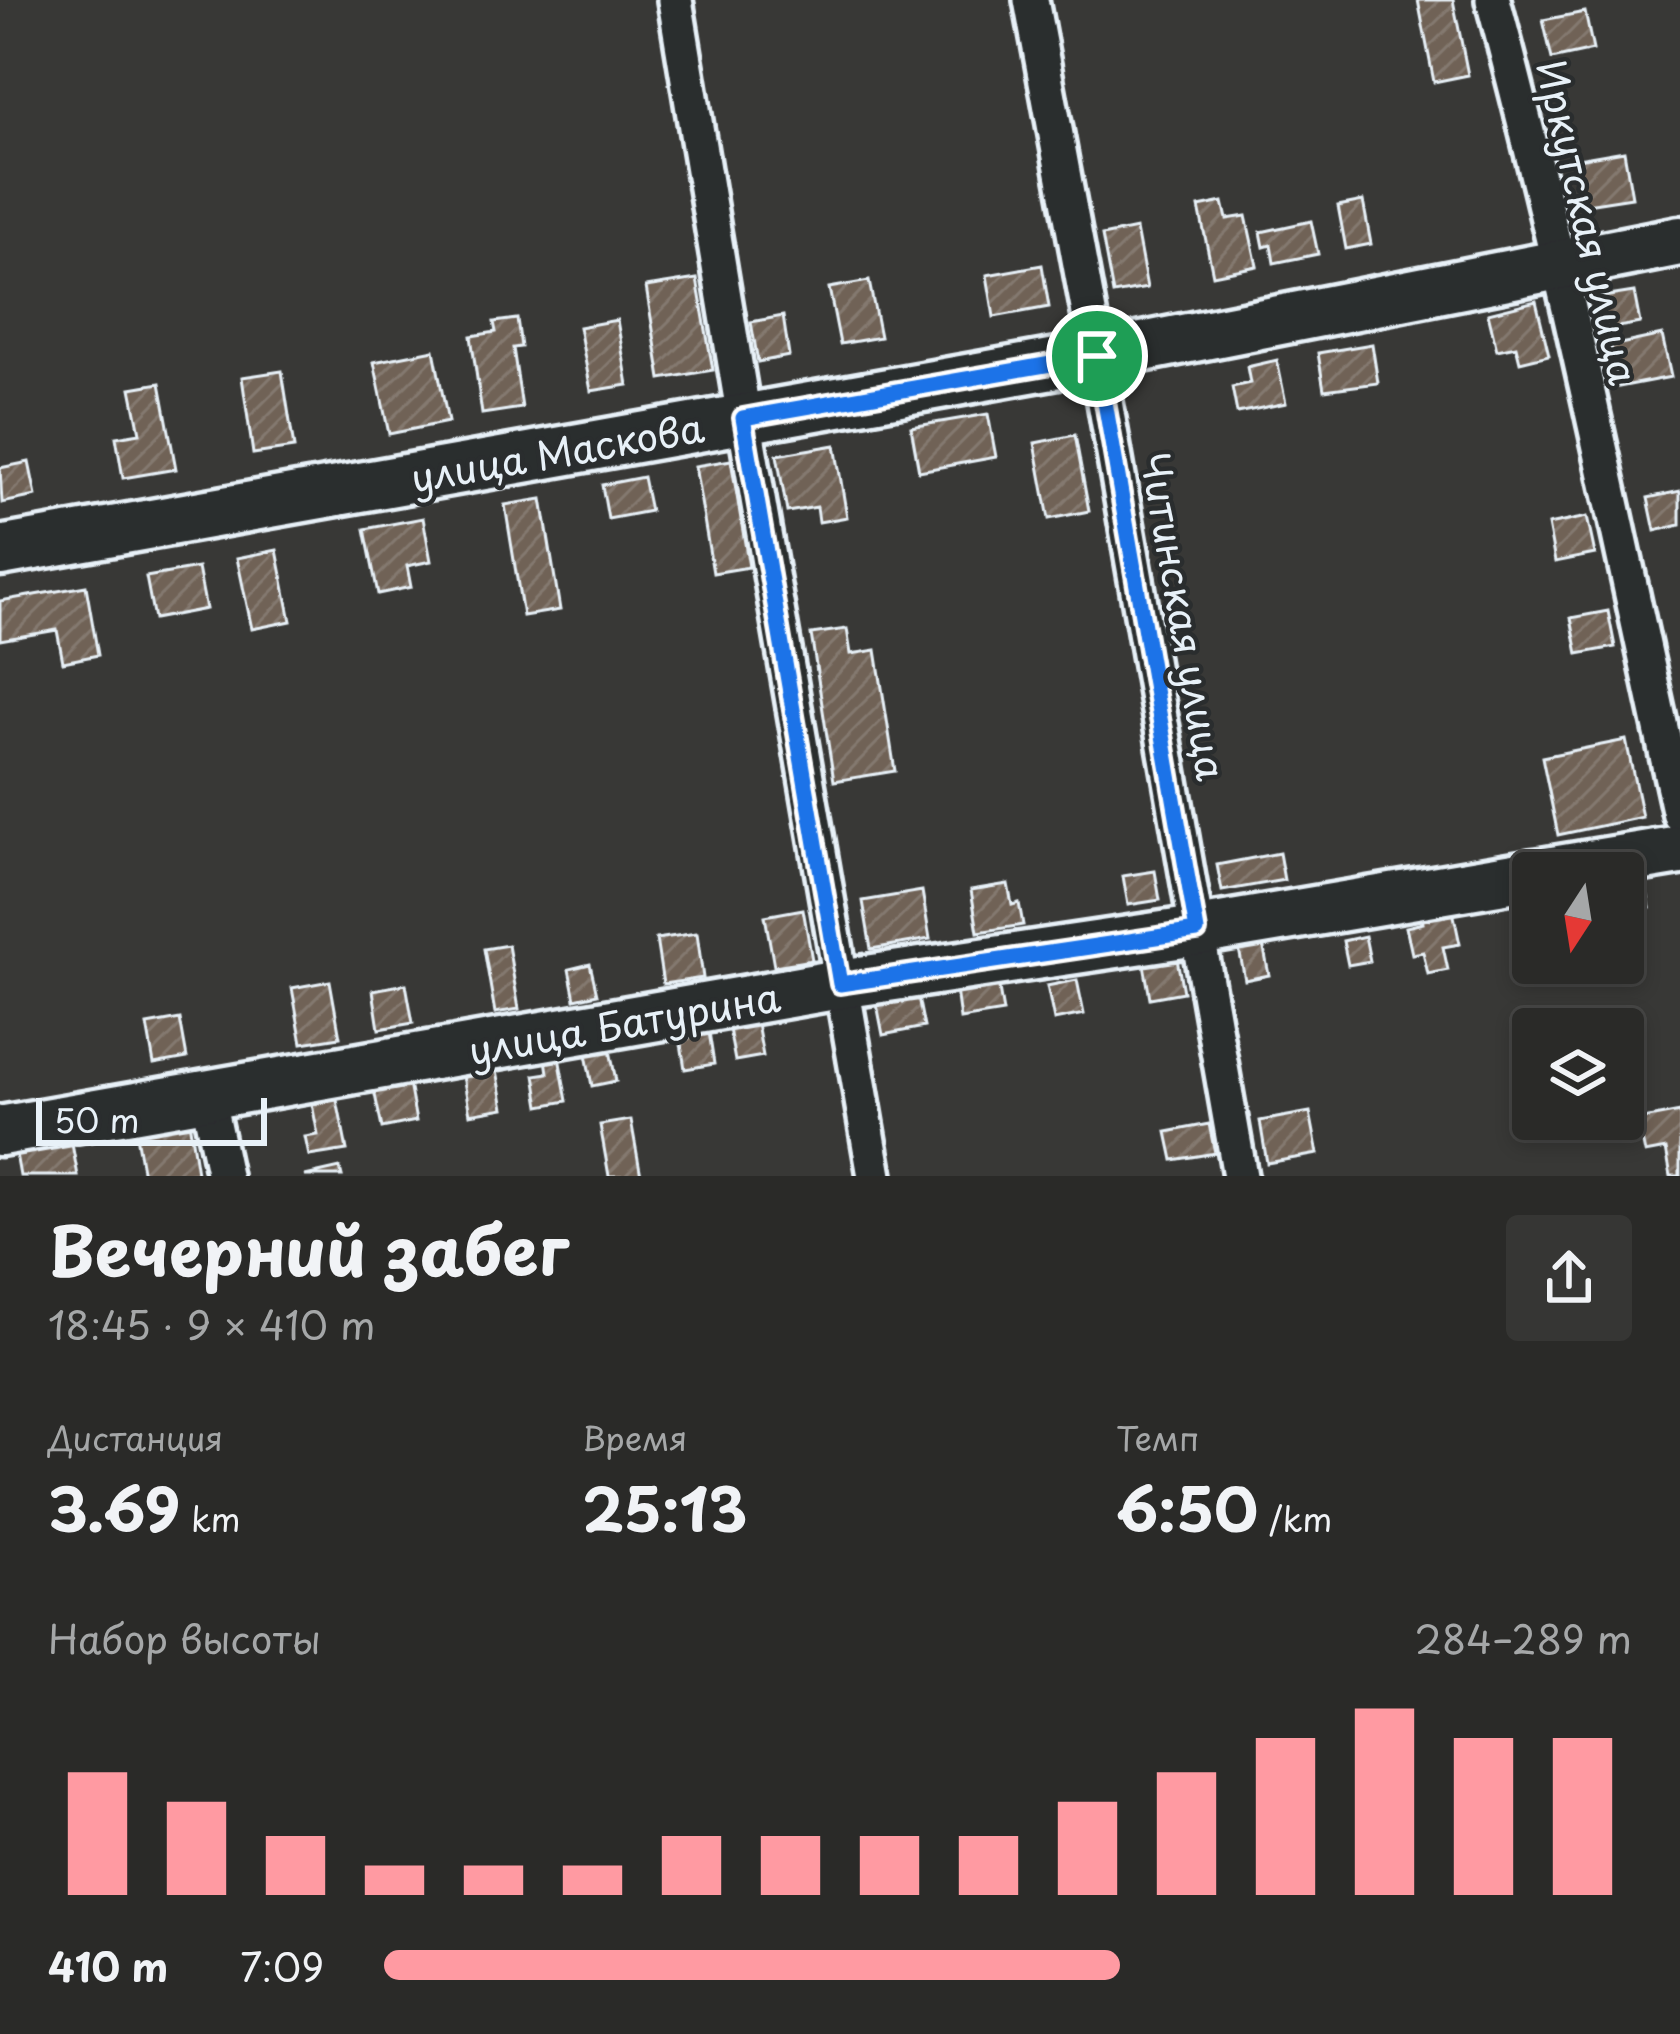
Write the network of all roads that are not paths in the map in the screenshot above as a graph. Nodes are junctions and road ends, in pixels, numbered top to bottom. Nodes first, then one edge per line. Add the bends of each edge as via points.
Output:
1 (675, 0) edge
2 (1031, 0) edge
3 (1492, 0) edge
4 (1680, 241) edge
5 (1558, 264) junction
6 (1097, 356) junction
7 (743, 418) junction
8 (0, 551) edge
9 (1680, 815) edge
10 (1680, 850) edge
11 (1644, 856) edge
12 (1512, 878) edge
13 (1197, 931) junction
14 (840, 984) junction
15 (207, 1095) junction
16 (0, 1132) edge
17 (224, 1176) edge
18 (875, 1176) edge
19 (1240, 1176) edge

1 - 7 street
2 - 6 street, Читинская улица
3 - 5 street, Иркутская улица
4 - 5 street, улица Маскова
5 - 6 street, улица Маскова
5 - 9 street, Иркутская улица
6 - 7 street, улица Маскова
6 - 13 street, Читинская улица
7 - 8 street, улица Маскова
7 - 14 street
10 - 11 street, улица Батурина
12 - 13 street, улица Батурина
13 - 14 street, улица Батурина
13 - 19 street, Читинская улица
14 - 15 street, улица Батурина
14 - 18 street
15 - 16 street, улица Батурина
15 - 17 street

